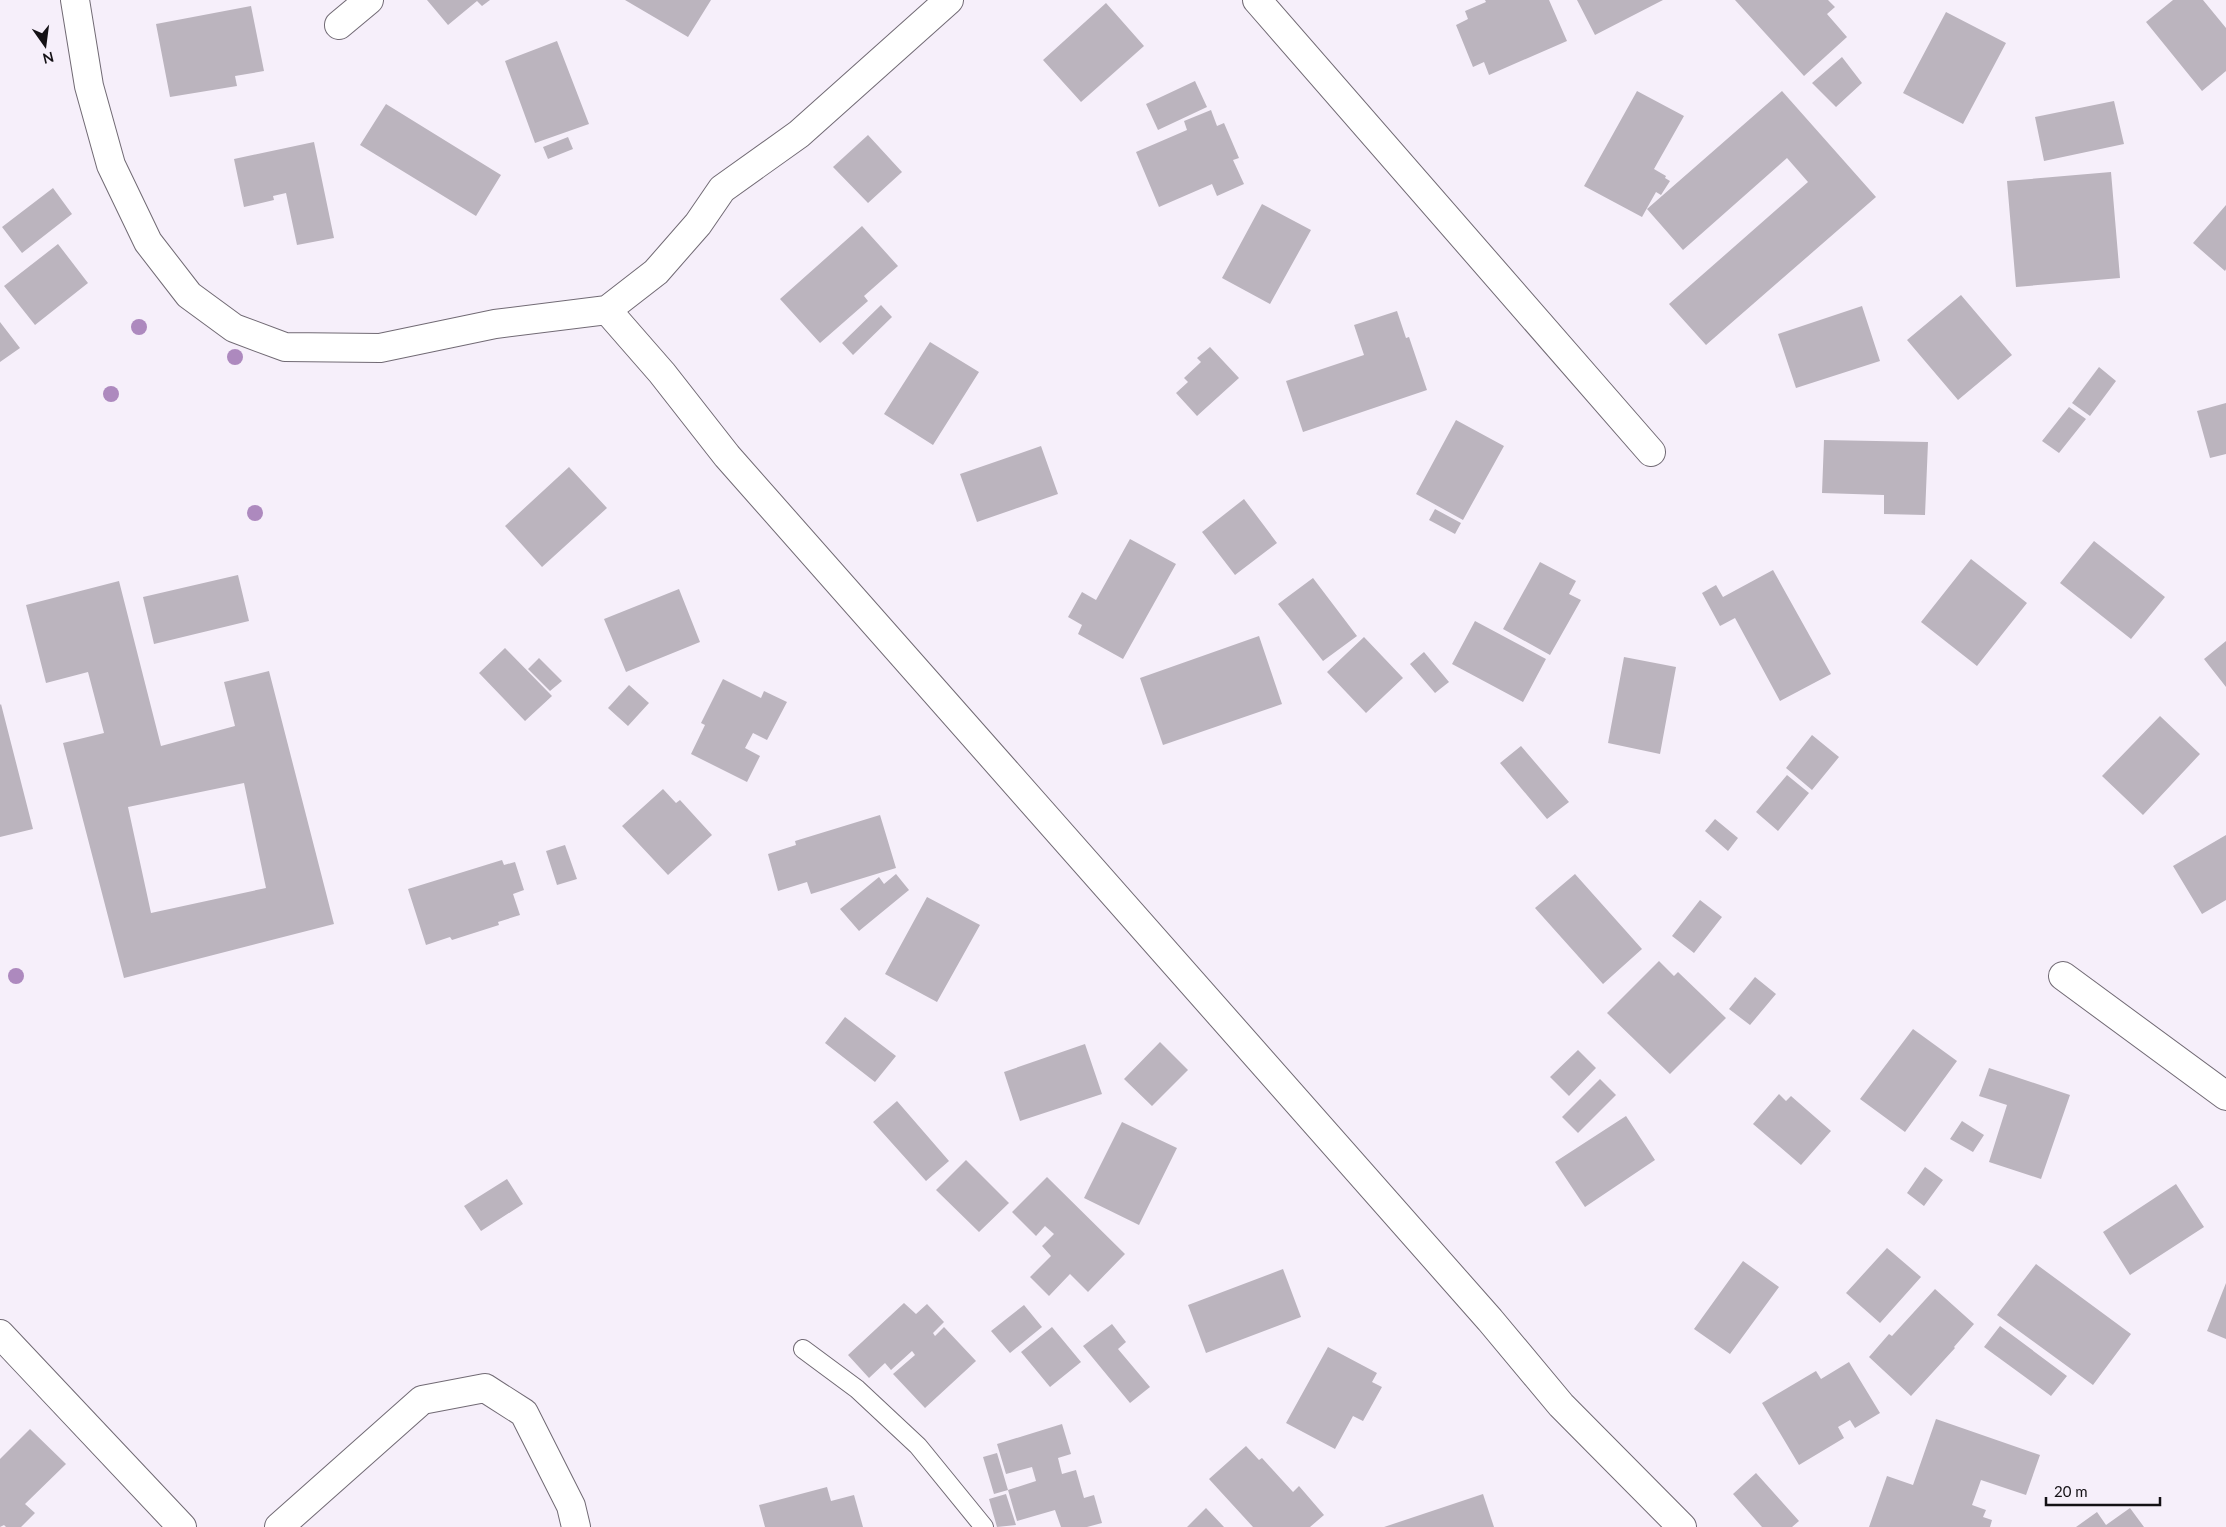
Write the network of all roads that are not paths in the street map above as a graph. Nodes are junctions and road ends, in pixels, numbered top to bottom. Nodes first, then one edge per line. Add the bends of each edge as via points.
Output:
1 (75, 0) edge
2 (369, 0) edge
3 (949, 0) edge
4 (1257, 0) edge
5 (339, 25) dead end
6 (607, 310) junction
7 (1651, 452) dead end
8 (2063, 976) dead end
9 (2226, 1096) edge
10 (0, 1334) edge
11 (803, 1349) dead end
12 (182, 1527) edge
13 (278, 1527) edge
14 (576, 1527) edge
15 (984, 1527) edge
16 (1682, 1527) edge

1 - 6 street via 89,86 111,165 148,242 189,295 234,328 286,347 380,348 495,324
2 - 5 street
3 - 6 street via 799,134 722,188 698,224 656,272
4 - 7 street
6 - 16 street via 727,456 1490,1320 1561,1405
8 - 9 street
10 - 12 street
11 - 15 lane via 857,1389 918,1446
13 - 14 street via 422,1400 485,1388 524,1412 571,1506

